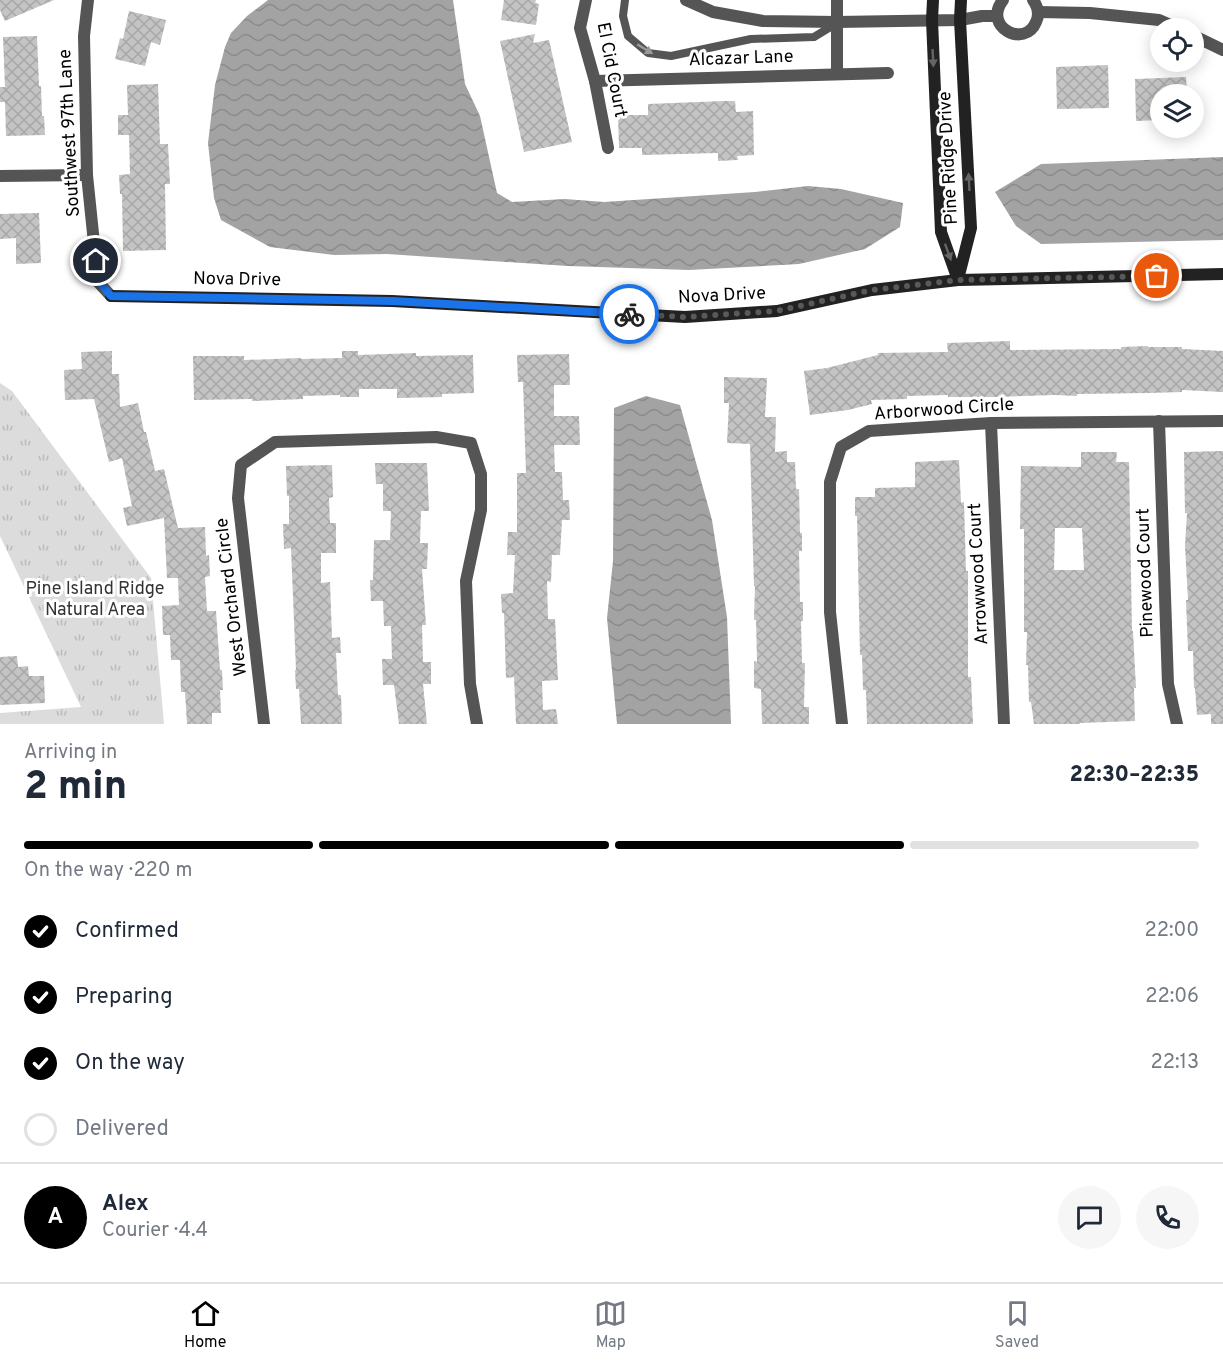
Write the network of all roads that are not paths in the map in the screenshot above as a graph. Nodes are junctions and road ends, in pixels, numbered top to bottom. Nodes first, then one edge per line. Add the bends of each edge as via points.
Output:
1 (88, 0) edge
2 (586, 0) edge
3 (625, 0) edge
4 (686, 0) edge
5 (837, 0) edge
6 (933, 0) edge
7 (962, 0) edge
8 (1003, 0) edge
9 (1033, 0) edge
10 (1038, 12) junction
11 (997, 16) junction
12 (1150, 19) edge
13 (960, 20) junction
14 (932, 21) junction
15 (837, 22) junction
16 (1204, 41) edge
17 (1223, 50) edge
18 (888, 73) dead end
19 (837, 74) junction
20 (595, 81) junction
21 (608, 148) dead end
22 (0, 176) edge
23 (87, 176) junction
24 (1223, 274) edge
25 (958, 280) junction
26 (111, 296) joint
27 (1159, 421) junction
28 (1223, 421) edge
29 (990, 423) junction
30 (264, 724) edge
31 (477, 724) edge
32 (842, 724) edge
33 (1004, 724) edge
34 (1177, 724) edge

1 - 23 street, Southwest 97th Lane via 84,36
2 - 20 street, El Cid Court via 580,28
3 -> 15 lane via 623,16 628,36 648,53 670,56 751,39 814,37
4 - 15 street via 713,12 763,21
5 - 15 street
6 - 14 street, Pine Ridge Drive
7 - 13 street, Pine Ridge Drive
8 - 11 street
9 - 10 street
10 - 11 street via 1035,26 1023,34 1009,33
10 - 12 street
11 - 13 street
13 - 14 street
25 -> 13 street, Pine Ridge Drive via 971,228
14 - 15 street
14 -> 25 street, Pine Ridge Drive via 941,232
15 - 19 street
16 - 17 street
18 - 19 street, Alcazar Lane
19 - 20 street, Alcazar Lane
20 - 21 street, El Cid Court
22 - 23 street
23 - 26 street, Southwest 97th Lane via 99,282
24 - 25 street, Nova Drive
25 - 26 street, Nova Drive via 872,290 777,311 685,317 392,301
27 - 28 street, Arborwood Circle
27 - 29 street, Arborwood Circle
27 - 34 street, Pinewood Court via 1168,684
29 - 32 street, Arborwood Circle via 869,431 841,447 830,482 830,612
29 - 33 street, Arrowwood Court
30 - 31 street, West Orchard Circle via 238,498 241,465 275,442 436,437 471,443 481,474 481,510 466,581 470,684

